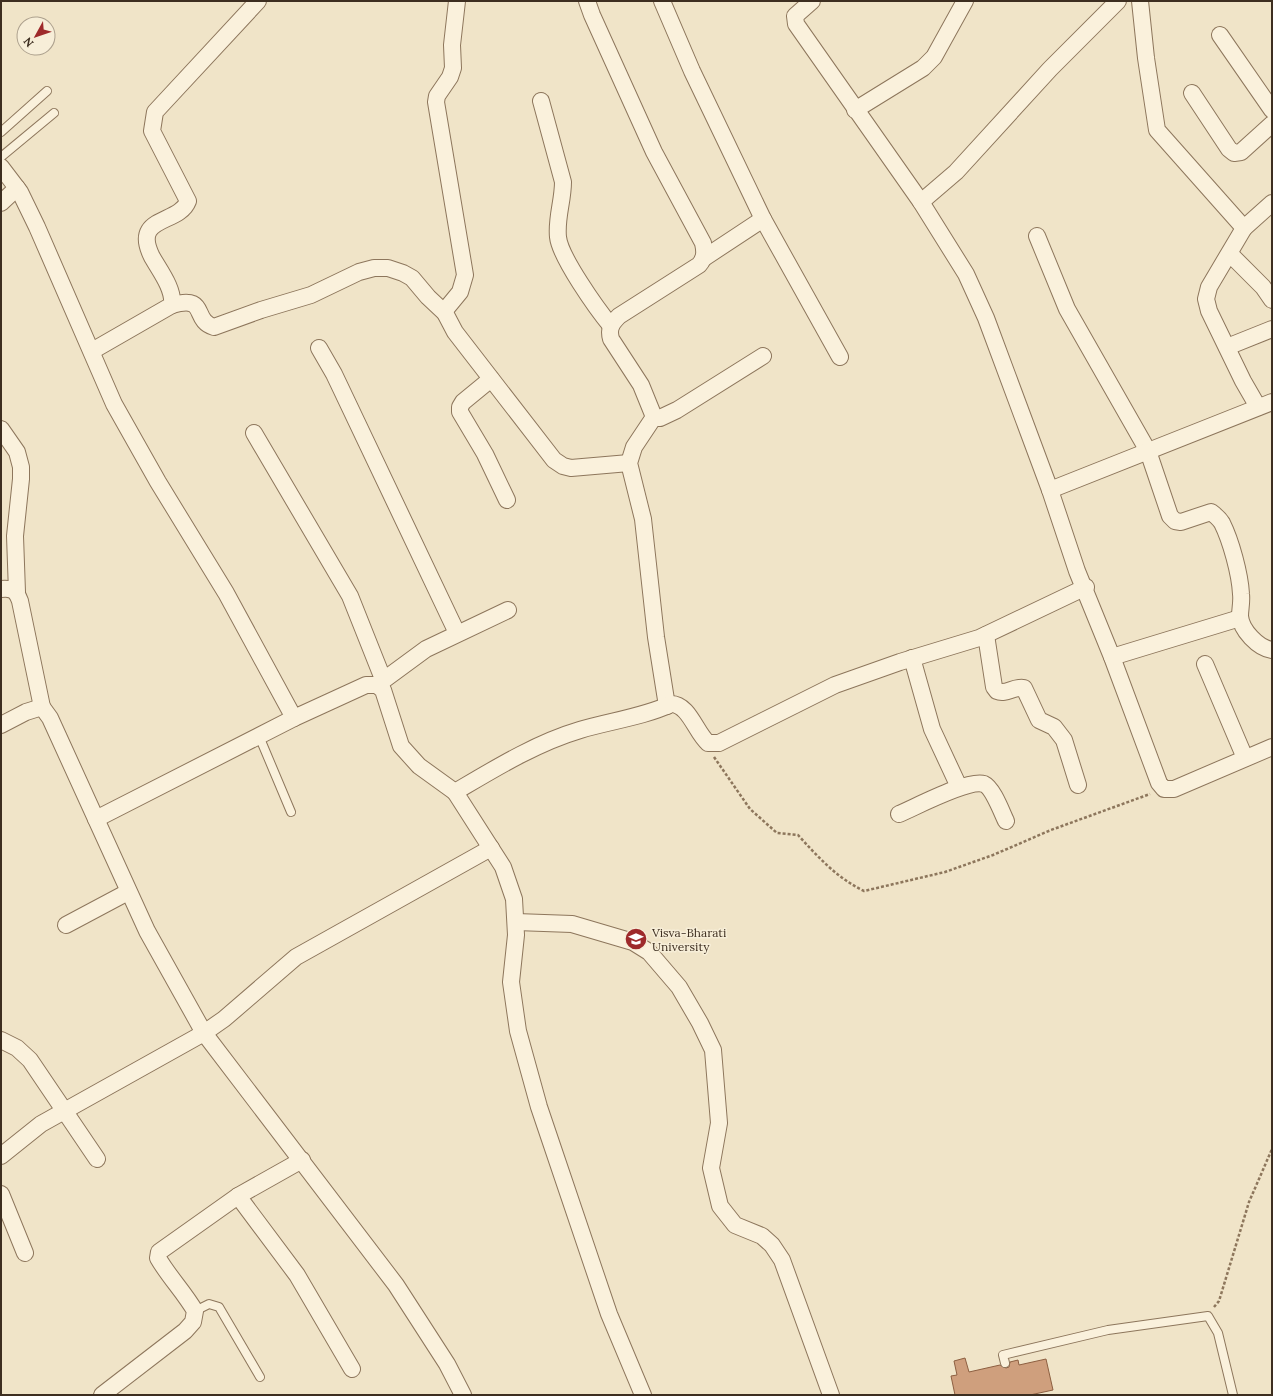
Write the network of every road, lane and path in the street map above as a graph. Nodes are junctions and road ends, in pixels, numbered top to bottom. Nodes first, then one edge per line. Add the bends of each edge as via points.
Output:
1 (258, 1) edge
2 (457, 1) edge
3 (587, 1) edge
4 (662, 1) edge
5 (812, 1) edge
6 (965, 1) edge
7 (1118, 1) edge
8 (1140, 1) edge
9 (1220, 35) dead end
10 (47, 91) dead end
11 (1192, 93) dead end
12 (541, 101) dead end
13 (855, 110) junction
14 (1272, 110) edge
15 (54, 113) dead end
16 (1272, 124) edge
17 (1, 132) edge
18 (1, 157) edge
19 (1, 167) edge
20 (17, 188) junction
21 (921, 202) junction
22 (1, 203) edge
23 (1272, 204) edge
24 (763, 219) junction
25 (1244, 228) junction
26 (1037, 236) dead end
27 (1230, 254) junction
28 (704, 258) junction
29 (1272, 300) edge
30 (172, 305) junction
31 (445, 313) junction
32 (611, 326) junction
33 (1272, 329) edge
34 (1227, 347) junction
35 (319, 348) dead end
36 (92, 351) junction
37 (762, 356) dead end
38 (840, 357) dead end
39 (491, 380) junction
40 (1265, 404) edge
41 (654, 417) junction
42 (1, 429) edge
43 (254, 434) dead end
44 (1148, 451) junction
45 (629, 463) junction
46 (1050, 490) junction
47 (507, 500) dead end
48 (1086, 587) junction
49 (1, 589) edge
50 (17, 592) junction
51 (508, 610) dead end
52 (1240, 618) junction
53 (457, 633) junction
54 (986, 634) junction
55 (1272, 650) edge
56 (1112, 657) junction
57 (912, 658) junction
58 (1205, 664) dead end
59 (380, 682) junction
60 (667, 706) junction
61 (42, 707) junction
62 (294, 718) junction
63 (1, 725) edge
64 (259, 736) junction
65 (708, 743) junction
66 (1272, 747) edge
67 (1245, 758) junction
68 (1078, 785) dead end
69 (959, 787) junction
70 (1164, 789) junction
71 (455, 792) junction
72 (291, 812) dead end
73 (899, 814) dead end
74 (96, 820) junction
75 (1006, 821) dead end
76 (491, 848) junction
77 (128, 892) junction
78 (516, 922) junction
79 (66, 925) dead end
80 (204, 1033) junction
81 (1, 1040) edge
82 (64, 1111) junction
83 (1272, 1149) edge
84 (1, 1156) edge
85 (97, 1159) dead end
86 (302, 1160) junction
87 (1, 1194) edge
88 (238, 1196) junction
89 (25, 1253) dead end
90 (195, 1311) junction
91 (1208, 1316) junction
92 (1005, 1364) dead end
93 (352, 1369) dead end
94 (260, 1377) dead end
95 (102, 1395) edge
96 (463, 1395) edge
97 (643, 1395) edge
98 (831, 1395) edge
99 (1234, 1395) edge

1 - 30 street via 155,112 152,122 154,136 188,201 184,208 161,220 149,230 146,241 173,298
2 - 31 street via 452,45 453,68 436,102 464,275 460,292
3 - 28 street via 641,124 703,243
4 - 24 street via 692,71
5 - 13 street via 795,16 796,24
6 - 13 street via 934,57 923,68
7 - 21 street via 1050,69 956,172
8 - 25 street via 1157,130
9 - 14 street
10 - 17 lane
11 - 16 street via 1234,153 1241,152
12 - 32 street via 563,182 563,195 557,218 558,238 578,279
13 - 21 street
15 - 18 lane
19 - 20 street
20 - 22 street
20 - 36 street
21 - 46 street via 966,274 986,318
23 - 25 street
24 - 28 street
24 - 38 street
25 - 27 street
26 - 44 street via 1067,309
27 - 29 street via 1263,287
27 - 34 street via 1209,287 1206,299 1209,311
28 - 32 street via 681,277 619,316
30 - 31 street via 186,301 192,303 209,326 214,327 311,295 359,272 388,268 403,272 412,278
30 - 36 street
31 - 39 street via 455,332
32 - 41 street via 611,339 641,385
33 - 34 street
34 - 40 street
35 - 53 street via 334,374
36 - 62 street via 114,404 226,593
37 - 41 street via 677,410 660,418
39 - 45 street via 554,460 562,466 571,468
39 - 47 street via 463,402 460,412 485,454
40 - 44 street
41 - 45 street via 634,447
42 - 50 street via 17,452 21,467 22,479 15,536
43 - 59 street via 350,596
44 - 46 street
44 - 52 street via 1170,516 1175,521 1181,522 1211,512 1222,523 1242,594
45 - 60 street via 643,519 656,638
46 - 48 street via 1077,571
48 - 54 street
48 - 56 street
49 - 50 street via 11,588
50 - 61 street
51 - 53 street
52 - 55 street via 1255,642 1263,648
52 - 56 street
53 - 59 street via 426,649
54 - 57 street
54 - 68 street via 994,687 1003,693 1015,688 1024,688 1039,720 1054,727 1064,740
56 - 70 street via 1159,783
57 - 65 street via 835,685 719,743
57 - 69 street via 932,729
58 - 67 street
59 - 62 street via 366,685
59 - 71 street via 401,746 419,766
60 - 65 street via 677,704 684,710
60 - 71 street via 579,730 530,750
61 - 63 street
61 - 74 street via 50,718
62 - 64 street
64 - 72 lane
64 - 74 street
65 - 70 path via 714,757 750,809 777,833 798,835 826,866 849,884 864,891 945,872
66 - 67 street
67 - 70 street via 1174,789
69 - 73 street
69 - 75 street via 985,785 991,790
71 - 76 street
74 - 77 street
76 - 78 street via 503,867 514,899
76 - 80 street via 296,957
77 - 79 street
77 - 80 street
78 - 97 street via 512,982 518,1032 540,1107 602,1292
78 - 98 street via 572,924 633,942 649,952 679,987 713,1050 719,1123 711,1168 720,1206 735,1225 762,1236 782,1260
80 - 82 street
80 - 86 street
81 - 82 street via 17,1048 30,1060
82 - 84 street via 41,1124
82 - 85 street
83 - 91 path via 1249,1202 1219,1301
86 - 88 street
86 - 96 street via 396,1285 447,1364
87 - 89 street
88 - 90 street via 159,1252 161,1264 186,1295
88 - 93 street via 297,1275
90 - 94 lane via 209,1304 219,1308
90 - 95 street via 192,1322 185,1331
91 - 92 lane via 1108,1330 1003,1355
91 - 99 lane via 1218,1333

